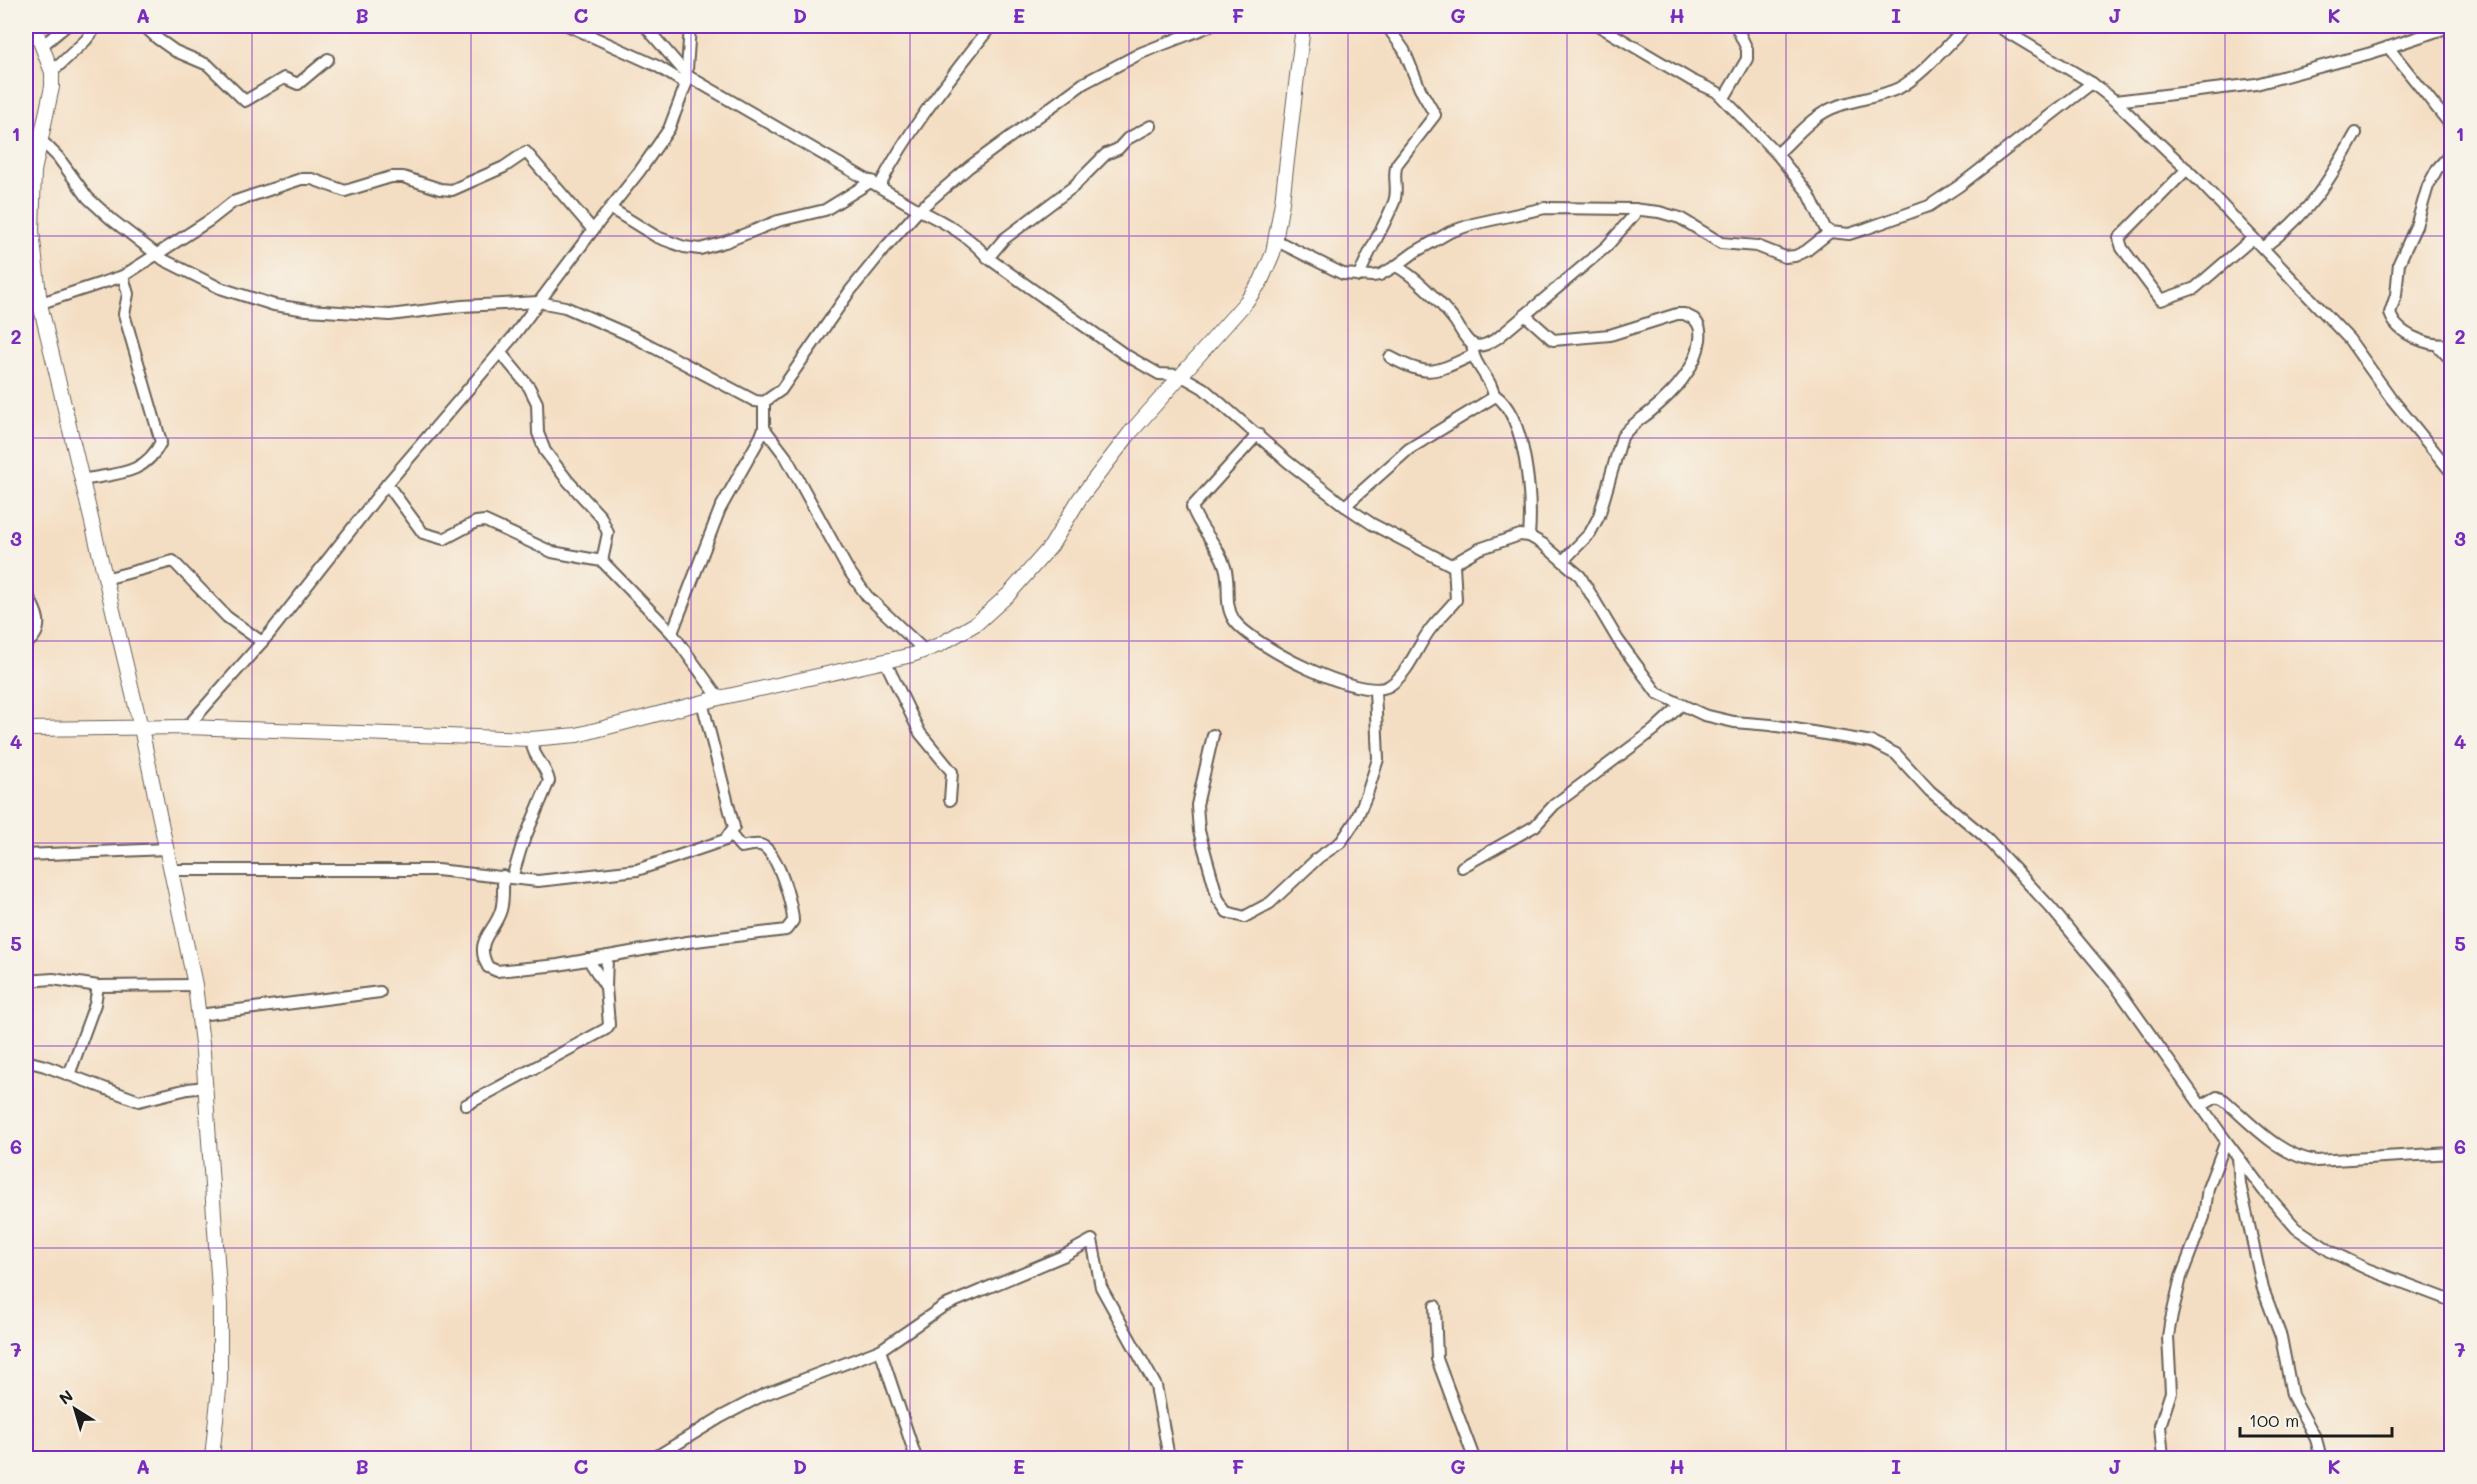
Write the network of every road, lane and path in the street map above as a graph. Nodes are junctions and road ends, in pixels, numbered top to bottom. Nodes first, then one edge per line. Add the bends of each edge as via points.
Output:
1 (34, 26) edge
2 (66, 26) edge
3 (97, 26) edge
4 (144, 26) edge
5 (569, 26) edge
6 (645, 26) edge
7 (690, 26) edge
8 (991, 26) edge
9 (1210, 26) edge
10 (1304, 26) edge
11 (1387, 26) edge
12 (1599, 26) edge
13 (1736, 26) edge
14 (1967, 26) edge
15 (1997, 26) edge
16 (2451, 26) edge
17 (43, 45) junction
18 (2388, 47) junction
19 (328, 59) dead end
20 (52, 72) junction
21 (687, 80) junction
22 (2092, 83) junction
23 (1724, 98) junction
24 (2115, 100) junction
25 (1151, 126) dead end
26 (2451, 127) edge
27 (2356, 133) dead end
28 (41, 140) junction
29 (2451, 152) edge
30 (1777, 154) junction
31 (2187, 169) junction
32 (876, 183) junction
33 (610, 208) junction
34 (1635, 209) junction
35 (919, 210) junction
36 (29, 216) edge
37 (593, 230) junction
38 (1830, 232) junction
39 (2253, 238) junction
40 (1275, 240) junction
41 (2263, 248) junction
42 (155, 254) junction
43 (988, 258) junction
44 (1396, 266) junction
45 (123, 276) junction
46 (1359, 276) junction
47 (538, 302) junction
48 (40, 304) junction
49 (26, 308) edge
50 (1525, 315) junction
51 (2451, 344) edge
52 (2439, 347) junction
53 (1473, 350) junction
54 (500, 352) junction
55 (1390, 357) dead end
56 (2451, 361) edge
57 (1180, 375) junction
58 (1495, 395) junction
59 (764, 402) junction
60 (764, 428) junction
61 (1258, 434) junction
62 (2450, 466) edge
63 (82, 480) junction
64 (387, 484) junction
65 (1345, 506) junction
66 (1529, 536) junction
67 (602, 561) junction
68 (1563, 561) junction
69 (1454, 565) junction
70 (105, 579) junction
71 (26, 593) edge
72 (672, 633) junction
73 (262, 642) junction
74 (26, 644) edge
75 (925, 651) junction
76 (885, 661) junction
77 (1375, 690) junction
78 (719, 698) junction
79 (702, 702) junction
80 (1681, 705) junction
81 (187, 727) junction
82 (141, 728) junction
83 (26, 729) edge
84 (1213, 735) dead end
85 (531, 739) junction
86 (950, 800) dead end
87 (730, 835) junction
88 (166, 849) junction
89 (26, 855) edge
90 (1462, 867) dead end
91 (170, 870) junction
92 (508, 877) junction
93 (607, 956) junction
94 (588, 959) junction
95 (26, 981) edge
96 (195, 985) junction
97 (98, 986) junction
98 (606, 987) junction
99 (380, 992) dead end
100 (199, 1016) junction
101 (26, 1061) edge
102 (69, 1075) junction
103 (205, 1087) junction
104 (466, 1105) dead end
105 (2201, 1106) junction
106 (2226, 1141) junction
107 (2451, 1153) edge
108 (2238, 1156) junction
109 (2451, 1301) edge
110 (1436, 1306) dead end
111 (880, 1350) junction
112 (212, 1458) edge
113 (654, 1458) edge
114 (916, 1458) edge
115 (1169, 1458) edge
116 (1474, 1458) edge
117 (2163, 1458) edge
118 (2321, 1458) edge

1 - 17 main road
2 - 17 street
3 - 20 street
4 - 19 street via 175,51 208,65 245,101 284,78 298,84
5 - 21 street
6 - 21 street
7 - 21 street
8 - 32 street via 967,53
9 - 35 street via 1141,53 1084,83 969,167
10 - 40 main road
11 - 46 street via 1404,50 1435,116 1397,164 1395,200
12 - 23 street
13 - 23 street via 1747,49 1747,59
14 - 30 street via 1901,87 1824,112
15 - 22 street
16 - 18 street
17 - 20 main road
18 - 24 street via 2256,84
18 - 26 street
20 - 28 main road
21 - 32 street
21 - 33 street via 669,129
22 - 24 street
22 - 38 street via 1929,206 1849,234
23 - 30 street
24 - 31 street
25 - 43 street via 1106,154 1084,178 1004,238
27 - 41 street via 2319,196
28 - 36 main road
28 - 42 street via 88,198
29 - 52 street via 2428,186 2399,263 2390,313 2403,330 2419,341
30 - 38 street via 1809,194
31 - 39 street
31 - 39 street via 2119,238 2122,248 2161,300 2195,288
32 - 33 street via 825,210 778,221 700,249 657,237
32 - 35 street
33 - 37 street
34 - 38 street via 1680,218 1721,243 1757,246 1785,257 1806,251
34 - 44 street via 1545,208 1473,224 1438,238
34 - 50 street via 1607,246
35 - 43 street via 958,230
35 - 59 street via 850,291 781,390
36 - 48 main road
37 - 42 street via 526,152 452,190 403,177 391,177 345,192 312,179 293,181 233,202
37 - 47 street
39 - 41 street
40 - 46 street via 1330,270
40 - 57 main road via 1269,266 1256,288
41 - 62 street via 2349,339 2391,398
42 - 45 street
42 - 47 street via 220,288 307,310 390,315
43 - 57 street via 1124,354 1159,374
44 - 46 street via 1380,275
44 - 53 street via 1427,290
45 - 48 street
45 - 63 street via 128,294 124,314 161,442 147,464 137,469
47 - 54 street
47 - 59 street via 565,307 634,337 745,396
48 - 49 street
48 - 63 main road
50 - 53 street via 1498,338
50 - 68 street via 1553,340 1610,335 1680,314 1694,319 1701,330 1697,353 1680,384 1622,437 1599,516 1590,533
51 - 52 street
52 - 56 street
53 - 55 street via 1433,372 1414,370
53 - 58 street
54 - 64 street
54 - 67 street via 537,403 538,433 545,451 601,517 608,534
57 - 61 street via 1203,388
57 - 75 main road via 1130,433 1080,498 1051,546 1009,594 976,623
58 - 65 street via 1409,449
58 - 66 street via 1519,434 1529,482
59 - 60 street
60 - 72 street via 720,509
60 - 75 street via 786,457 847,568 867,596
61 - 65 street
61 - 77 street via 1192,507 1225,566 1226,594 1233,619 1287,659
63 - 70 main road
64 - 67 street via 423,533 444,539 485,521 552,552
64 - 73 street
65 - 69 street
66 - 68 street
66 - 69 street via 1520,535 1479,549
67 - 72 street
68 - 80 street via 1580,576 1657,693
69 - 77 street via 1455,600 1429,631 1404,672 1388,686
70 - 73 street via 173,561 227,617
70 - 82 main road
71 - 74 street via 37,611 39,624 38,632
72 - 78 street
73 - 81 street
75 - 76 main road
76 - 78 main road
76 - 86 street via 920,733 952,771
77 - 84 street via 1378,759 1356,819 1341,842 1270,903 1244,917 1227,912 1218,898 1198,831 1197,805
78 - 79 main road
79 - 85 main road via 577,735
79 - 87 street via 734,821
80 - 90 street via 1554,805 1535,826
80 - 105 street via 1734,722 1872,742 1896,754 1930,791 1983,836 2051,908 2115,985
81 - 82 main road
81 - 85 main road
82 - 83 main road
82 - 88 main road
85 - 92 street via 532,749 549,781
87 - 92 street via 699,850 630,872 538,881
87 - 93 street via 738,846 759,844 769,853 781,873 791,904 791,926 779,933 687,942
88 - 89 street
88 - 91 main road
91 - 92 street via 436,870
91 - 96 main road
92 - 94 street via 502,908 483,944 488,967 497,970
93 - 94 street
93 - 98 street
94 - 98 street
95 - 97 street
96 - 97 street
96 - 100 main road
97 - 102 street
98 - 104 street via 606,1029
99 - 100 street
100 - 103 main road
101 - 102 street
102 - 103 street via 139,1101
103 - 112 main road via 220,1304 220,1380
105 - 106 street
105 - 107 street via 2217,1097 2224,1100 2274,1142 2302,1159
106 - 108 street
106 - 117 street via 2208,1188 2204,1217 2181,1277 2170,1324 2171,1392 2160,1426
108 - 109 street via 2296,1228 2311,1239 2367,1269
108 - 118 street via 2240,1184 2263,1288 2281,1337 2292,1395 2316,1439
110 - 116 street via 1437,1359
111 - 113 street via 763,1395
111 - 114 street
111 - 115 street via 944,1306 1092,1240 1101,1287 1156,1386

